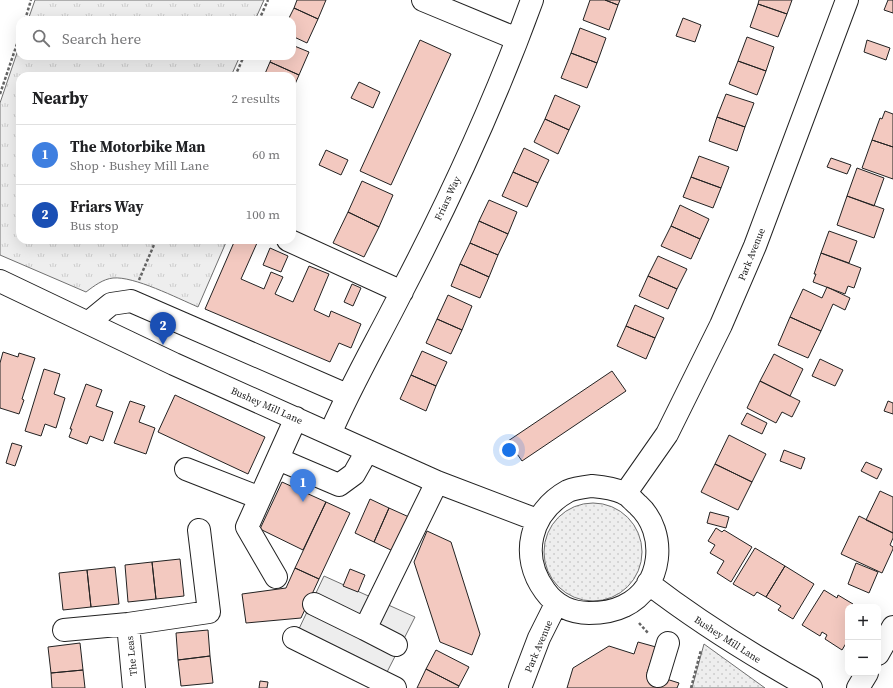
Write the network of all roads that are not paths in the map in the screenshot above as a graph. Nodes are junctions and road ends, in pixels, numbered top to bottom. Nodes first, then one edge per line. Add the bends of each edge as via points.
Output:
1 (423, 0) edge
2 (532, 0) edge
3 (847, 0) edge
4 (517, 39) junction
5 (296, 244) edge
6 (0, 281) edge
7 (402, 292) junction
8 (89, 322) junction
9 (347, 395) junction
10 (296, 418) junction
11 (330, 434) junction
12 (367, 451) junction
13 (278, 459) junction
14 (186, 469) dead end
15 (437, 482) junction
16 (625, 494) junction
17 (260, 498) junction
18 (537, 520) junction
19 (199, 530) dead end
20 (276, 577) dead end
21 (648, 583) junction
22 (314, 604) dead end
23 (556, 604) junction
24 (128, 624) junction
25 (893, 627) edge
26 (365, 629) junction
27 (64, 630) dead end
28 (294, 638) dead end
29 (396, 645) dead end
30 (666, 648) road end
31 (881, 649) edge
32 (658, 676) dead end
33 (865, 676) edge
34 (134, 688) edge
35 (395, 688) edge
36 (520, 688) edge
37 (811, 688) edge
38 (858, 688) edge

1 - 4 street
2 - 4 street, Friars Way
3 - 16 street, Park Avenue via 755,246 721,325 667,434
4 - 7 street, Friars Way via 475,139
5 - 7 street
6 - 8 street, Bushey Mill Lane
7 - 9 street, Friars Way
8 - 9 street via 112,304 130,301
8 - 10 street, Bushey Mill Lane via 174,364
9 - 11 street, Friars Way
10 - 11 street, Bushey Mill Lane
10 - 13 street
11 - 12 street, Bushey Mill Lane
12 - 13 street via 354,474 339,485
12 - 15 street, Bushey Mill Lane
13 - 17 street
14 - 17 street
15 - 18 street, Bushey Mill Lane
15 - 26 street
16 - 18 street via 610,488 592,486 570,490 551,503
16 - 21 street via 646,512 656,532 658,555 654,573
17 - 20 street via 247,527
18 - 23 street via 530,550 534,572
19 - 24 street via 209,612
21 - 23 street via 643,592 625,606 604,613 582,613
21 - 37 street, Bushey Mill Lane via 757,658
22 - 26 street
23 - 36 street, Park Avenue
24 - 27 street
24 - 34 street, The Leas
25 - 31 street
26 - 29 street
28 - 35 street
30 - 32 street
33 - 38 street

